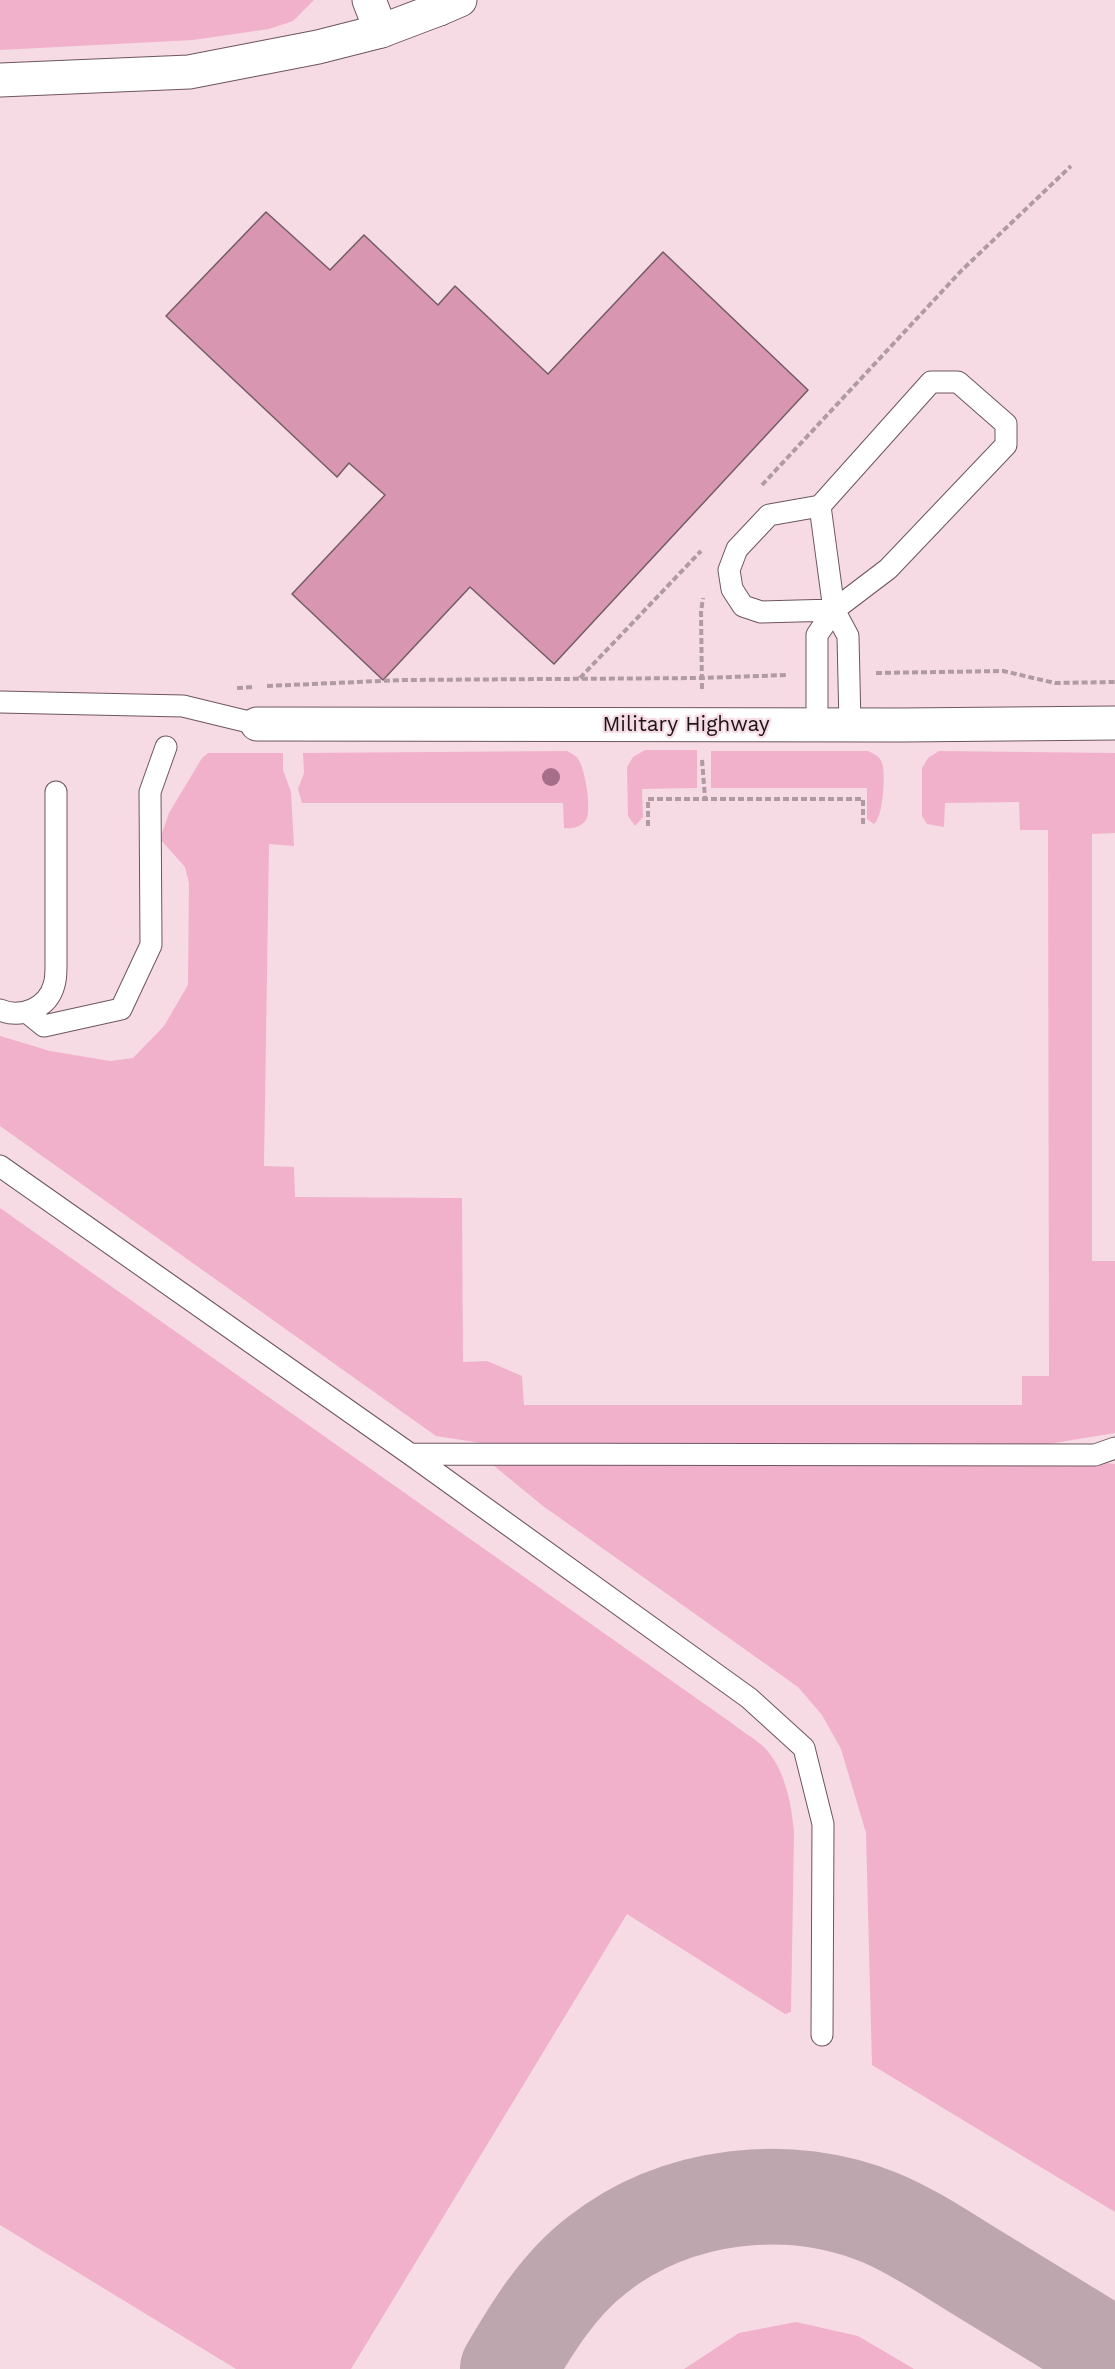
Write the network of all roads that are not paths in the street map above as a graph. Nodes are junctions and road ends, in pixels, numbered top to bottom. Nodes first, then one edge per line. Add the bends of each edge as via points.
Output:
1 (369, 0) edge
2 (444, 3) edge
3 (381, 31) junction
4 (0, 80) edge
5 (820, 506) junction
6 (834, 610) junction
7 (0, 702) edge
8 (1115, 723) edge
9 (257, 724) joint
10 (817, 725) junction
11 (850, 725) junction
12 (166, 747) dead end
13 (56, 792) dead end
14 (0, 1010) edge
15 (28, 1013) junction
16 (0, 1166) edge
17 (1115, 1448) edge
18 (410, 1454) junction
19 (822, 2035) dead end

1 - 3 main road
2 - 3 main road
3 - 4 main road via 189,72
5 - 6 lane
5 - 6 lane via 769,514 737,549 729,570 732,589 743,606 761,612
5 - 6 lane via 931,382 958,381 1006,424 1006,445 888,569
6 - 10 lane via 817,635
6 - 11 lane via 848,636
7 - 9 lane via 183,706
8 - 11 main road, Military Highway
9 - 10 main road, Military Highway
10 - 11 main road, Military Highway
12 - 15 lane via 150,792 151,945 121,1009 45,1026
13 - 15 lane via 54,986 46,1001
14 - 15 lane
16 - 18 lane
17 - 18 lane via 1095,1455
18 - 19 lane via 749,1698 804,1748 823,1824

